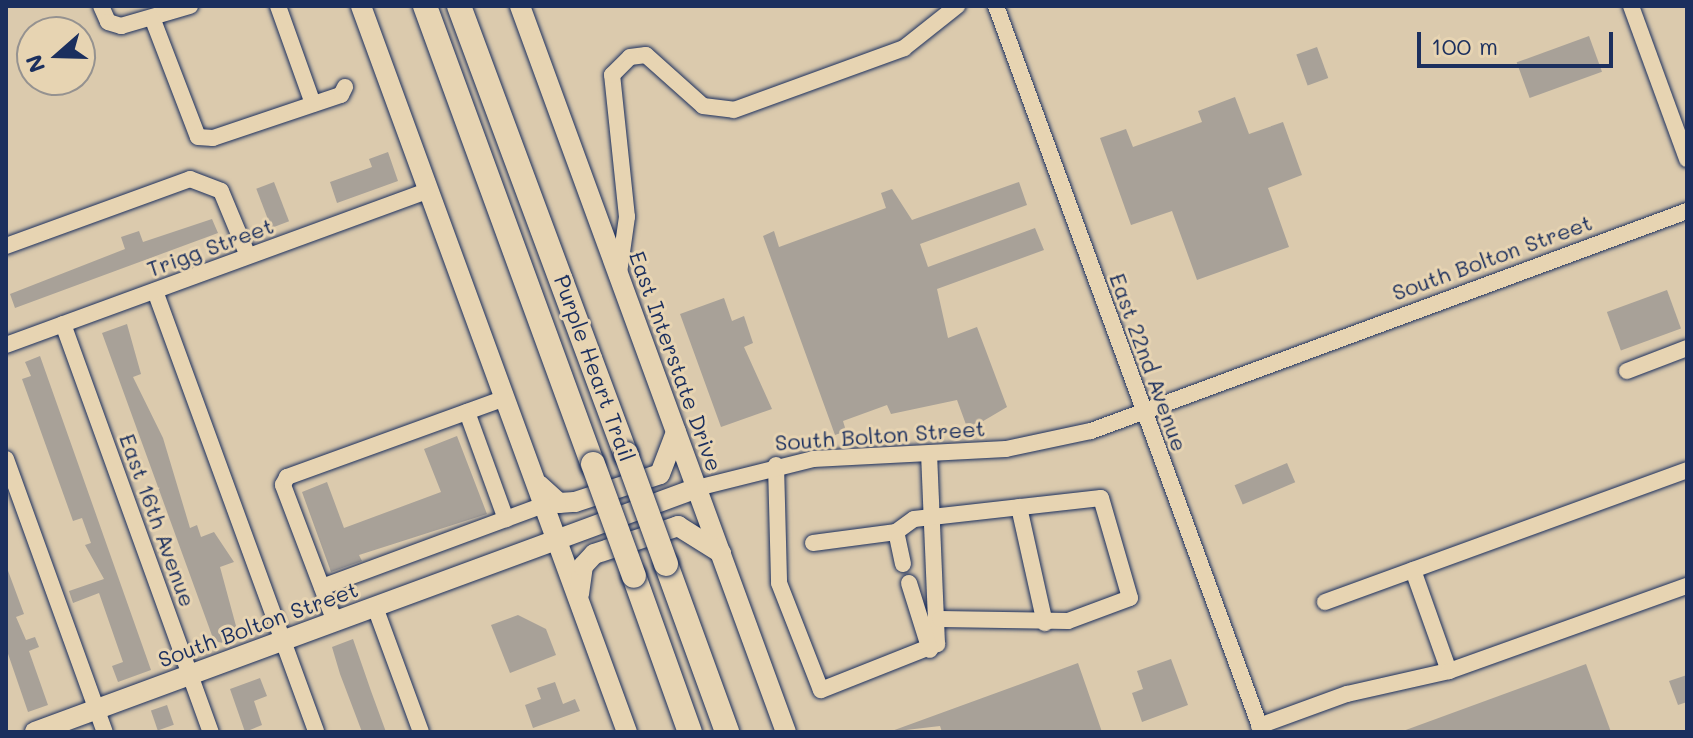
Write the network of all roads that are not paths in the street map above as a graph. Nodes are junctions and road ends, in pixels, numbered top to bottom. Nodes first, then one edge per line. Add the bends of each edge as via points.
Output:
1 (101, 6) edge
2 (190, 6) edge
3 (278, 6) edge
4 (361, 6) edge
5 (425, 6) edge
6 (459, 6) edge
7 (520, 6) edge
8 (957, 6) edge
9 (996, 6) edge
10 (1631, 6) edge
11 (153, 20) junction
12 (345, 87) dead end
13 (313, 104) junction
14 (1687, 159) edge
15 (429, 190) junction
16 (1687, 211) edge
17 (6, 246) edge
18 (248, 256) junction
19 (619, 275) junction
20 (155, 291) junction
21 (63, 324) junction
22 (6, 345) edge
23 (1687, 348) edge
24 (1627, 371) dead end
25 (505, 398) junction
26 (1143, 410) junction
27 (467, 412) junction
28 (676, 431) junction
29 (929, 454) junction
30 (6, 459) edge
31 (776, 465) junction
32 (1687, 470) edge
33 (536, 482) junction
34 (697, 488) junction
35 (544, 505) junction
36 (1019, 507) junction
37 (934, 516) junction
38 (506, 519) junction
39 (896, 532) junction
40 (556, 539) junction
41 (813, 543) dead end
42 (721, 553) junction
43 (903, 564) dead end
44 (1413, 570) junction
45 (909, 583) dead end
46 (1687, 586) edge
47 (322, 587) junction
48 (579, 600) junction
49 (1325, 602) dead end
50 (375, 607) junction
51 (940, 619) junction
52 (335, 622) junction
53 (1045, 623) junction
54 (283, 641) junction
55 (930, 650) junction
56 (1449, 671) junction
57 (191, 674) junction
58 (96, 709) junction
59 (1261, 729) edge
60 (35, 732) edge
61 (105, 732) edge
62 (211, 732) edge
63 (316, 732) edge
64 (421, 732) edge
65 (627, 732) edge
66 (690, 732) edge
67 (727, 732) edge
68 (786, 732) edge

1 - 11 street via 108,22 121,26
2 - 11 street
3 - 13 street
4 - 15 main road
5 - 66 highway, Purple Heart Trail, bridge
6 - 67 highway, Purple Heart Trail, bridge
7 - 19 main road, East Interstate Drive
8 - 19 street via 904,48 734,110 703,106 646,55 630,57 612,75 627,217
9 - 26 street, East 22nd Avenue
10 - 14 street
11 - 13 street via 198,137 213,138
12 - 13 street
15 - 18 street, Trigg Street
15 - 25 main road
16 - 26 street, South Bolton Street
17 - 18 street via 190,179 221,191
18 - 20 street, Trigg Street
19 - 28 main road, East Interstate Drive
20 - 21 street, Trigg Street
20 - 54 street
21 - 22 street, Trigg Street
21 - 57 street, East 16th Avenue
23 - 24 street
25 - 27 street
25 - 33 main road
26 - 29 street, South Bolton Street via 1048,443
26 - 59 street, East 22nd Avenue
27 - 38 street
27 - 47 street via 287,477 283,485
28 - 33 main road via 660,474 575,502 559,503
28 - 34 main road, East Interstate Drive
29 - 31 street, South Bolton Street
29 - 37 street
30 - 58 street
31 - 34 street, South Bolton Street
31 - 55 street via 779,583 821,690
32 - 44 street
33 - 35 main road
34 - 40 main road, South Bolton Street
34 - 42 main road, East Interstate Drive
35 - 38 street
35 - 40 main road
36 - 37 street
36 - 53 street
36 - 53 street via 1101,498 1130,598
37 - 39 street
37 - 51 street
38 - 47 street
39 - 41 street
39 - 43 street
40 - 48 main road
40 - 50 main road, South Bolton Street
42 - 48 main road via 678,526 594,554 583,566
42 - 68 main road, East Interstate Drive
44 - 49 street
44 - 56 street
45 - 55 street
46 - 56 street
47 - 52 street
48 - 65 main road
50 - 52 main road, South Bolton Street
50 - 64 street
51 - 53 street
51 - 55 street
52 - 54 main road, South Bolton Street
54 - 57 main road, South Bolton Street
54 - 63 street
56 - 59 street via 1347,694
57 - 58 main road, South Bolton Street
57 - 62 street, East 16th Avenue
58 - 60 main road, South Bolton Street
58 - 61 street

